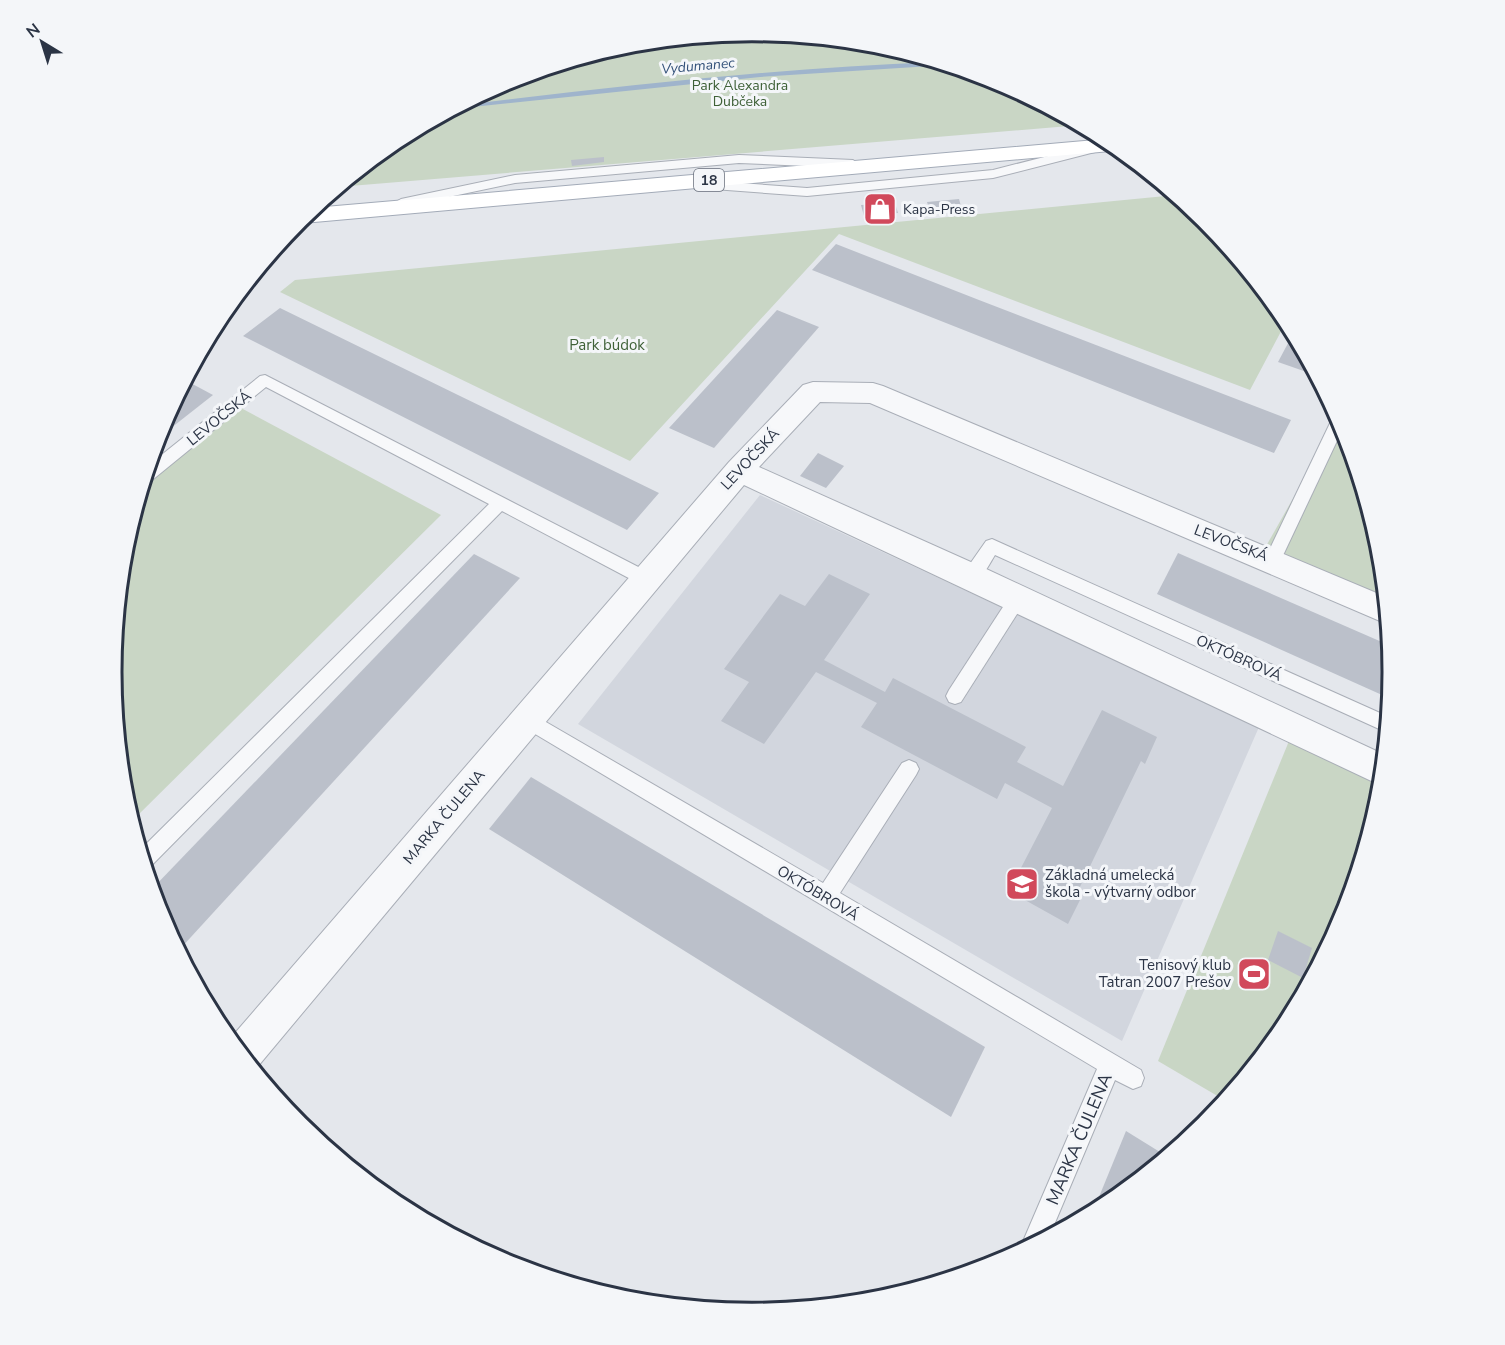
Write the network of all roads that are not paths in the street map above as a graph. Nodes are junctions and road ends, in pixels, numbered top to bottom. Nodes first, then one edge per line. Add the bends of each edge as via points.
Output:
1 (1101, 147) edge
2 (1102, 147) edge
3 (885, 166) junction
4 (681, 182) junction
5 (373, 210) junction
6 (320, 215) edge
7 (1335, 430) edge
8 (156, 468) edge
9 (739, 470) junction
10 (500, 503) junction
11 (1272, 561) junction
12 (971, 576) junction
13 (646, 579) junction
14 (1018, 598) junction
15 (1380, 608) edge
16 (956, 696) dead end
17 (527, 719) junction
18 (1381, 722) edge
19 (1376, 767) edge
20 (909, 769) dead end
21 (149, 854) edge
22 (826, 897) junction
23 (247, 1050) edge
24 (1110, 1066) junction
25 (1133, 1078) dead end
26 (1038, 1234) edge

1 - 3 main road, 18
2 - 4 lane via 993,174 807,192
3 - 4 main road, 18
3 - 5 lane via 739,159 515,179
4 - 5 main road, 18
5 - 6 main road, 18
7 - 11 lane, LEVOČSKÁ
8 - 10 lane, LEVOČSKÁ via 265,380
9 - 11 street, LEVOČSKÁ via 813,392 873,393
9 - 12 street
9 - 13 street, LEVOČSKÁ
10 - 13 lane, LEVOČSKÁ
10 - 21 lane
11 - 15 street
12 - 14 street
12 - 18 lane, OKTÓBROVÁ via 992,546
13 - 17 street, MARKA ČULENA
14 - 16 lane
14 - 19 street
17 - 22 lane, OKTÓBROVÁ
17 - 23 street, MARKA ČULENA
20 - 22 lane
22 - 24 lane, OKTÓBROVÁ
24 - 25 lane, OKTÓBROVÁ
24 - 26 lane, MARKA ČULENA

